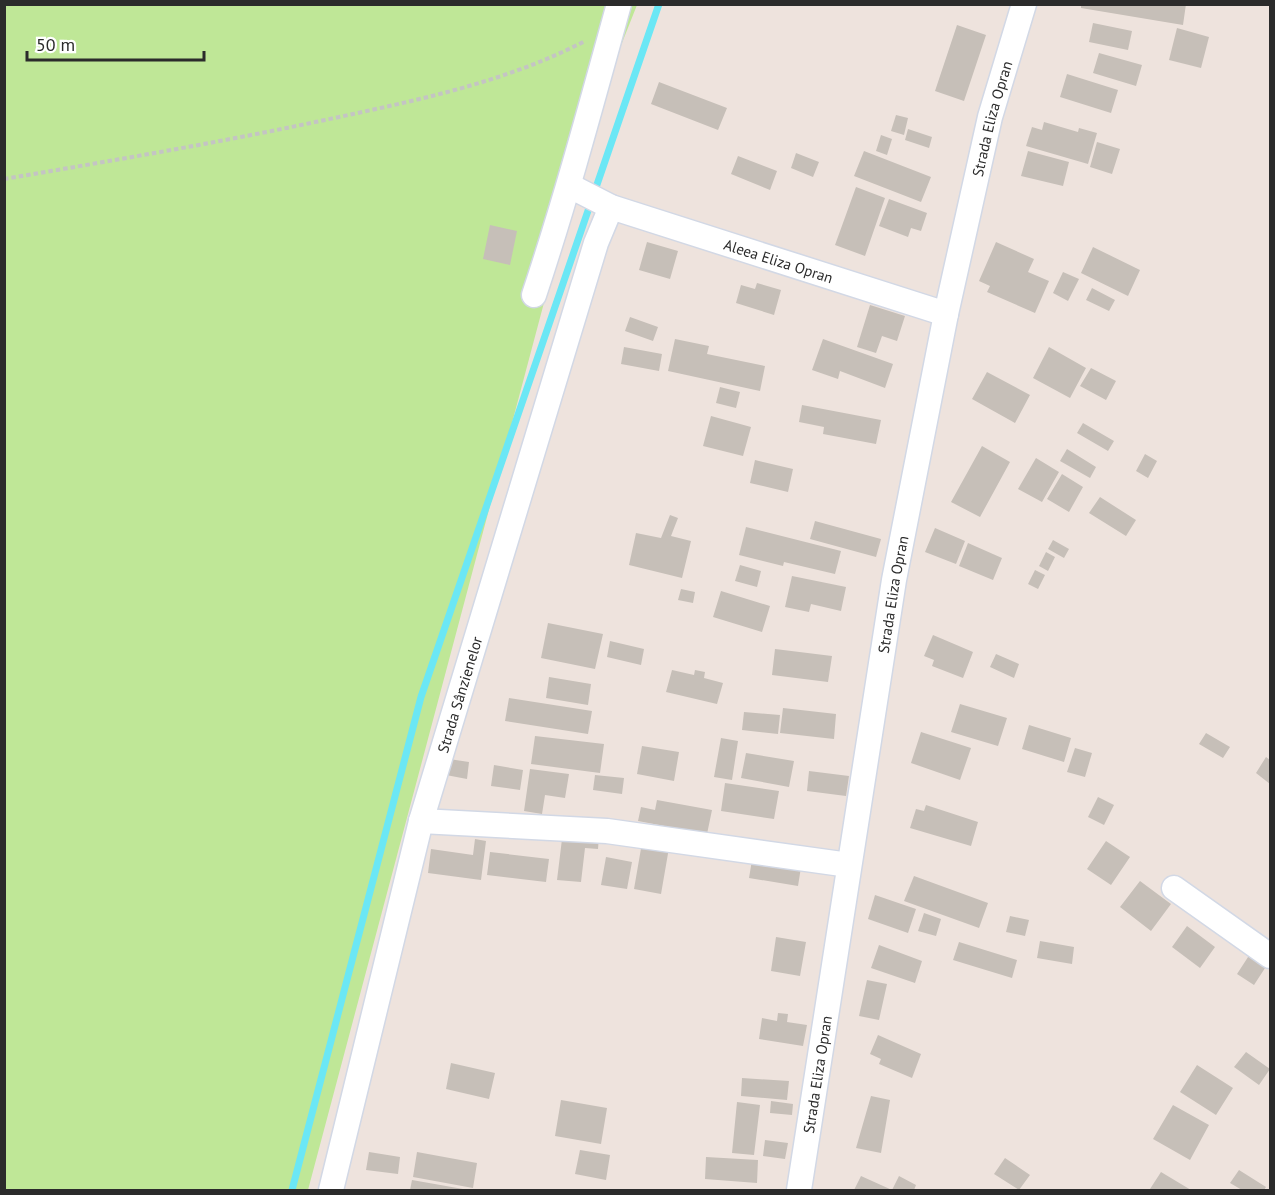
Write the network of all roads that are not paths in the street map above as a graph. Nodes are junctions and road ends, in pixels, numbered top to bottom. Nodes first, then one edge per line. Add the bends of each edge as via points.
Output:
1 (1024, 4) edge
2 (616, 16) edge
3 (570, 186) junction
4 (611, 207) junction
5 (534, 296) dead end
6 (946, 314) junction
7 (421, 821) junction
8 (849, 865) junction
9 (1174, 888) dead end
10 (1270, 956) edge
11 (331, 1191) edge
12 (799, 1191) edge

1 - 6 street, Strada Eliza Opran via 990,117
2 - 3 street
3 - 4 street, Aleea Eliza Opran
3 - 5 street
4 - 6 street, Aleea Eliza Opran
4 - 7 street, Strada Sânzienelor via 596,243
6 - 8 street, Strada Eliza Opran via 894,580
7 - 8 street via 607,831
7 - 11 street, Strada Sânzienelor
8 - 12 street, Strada Eliza Opran
9 - 10 street

